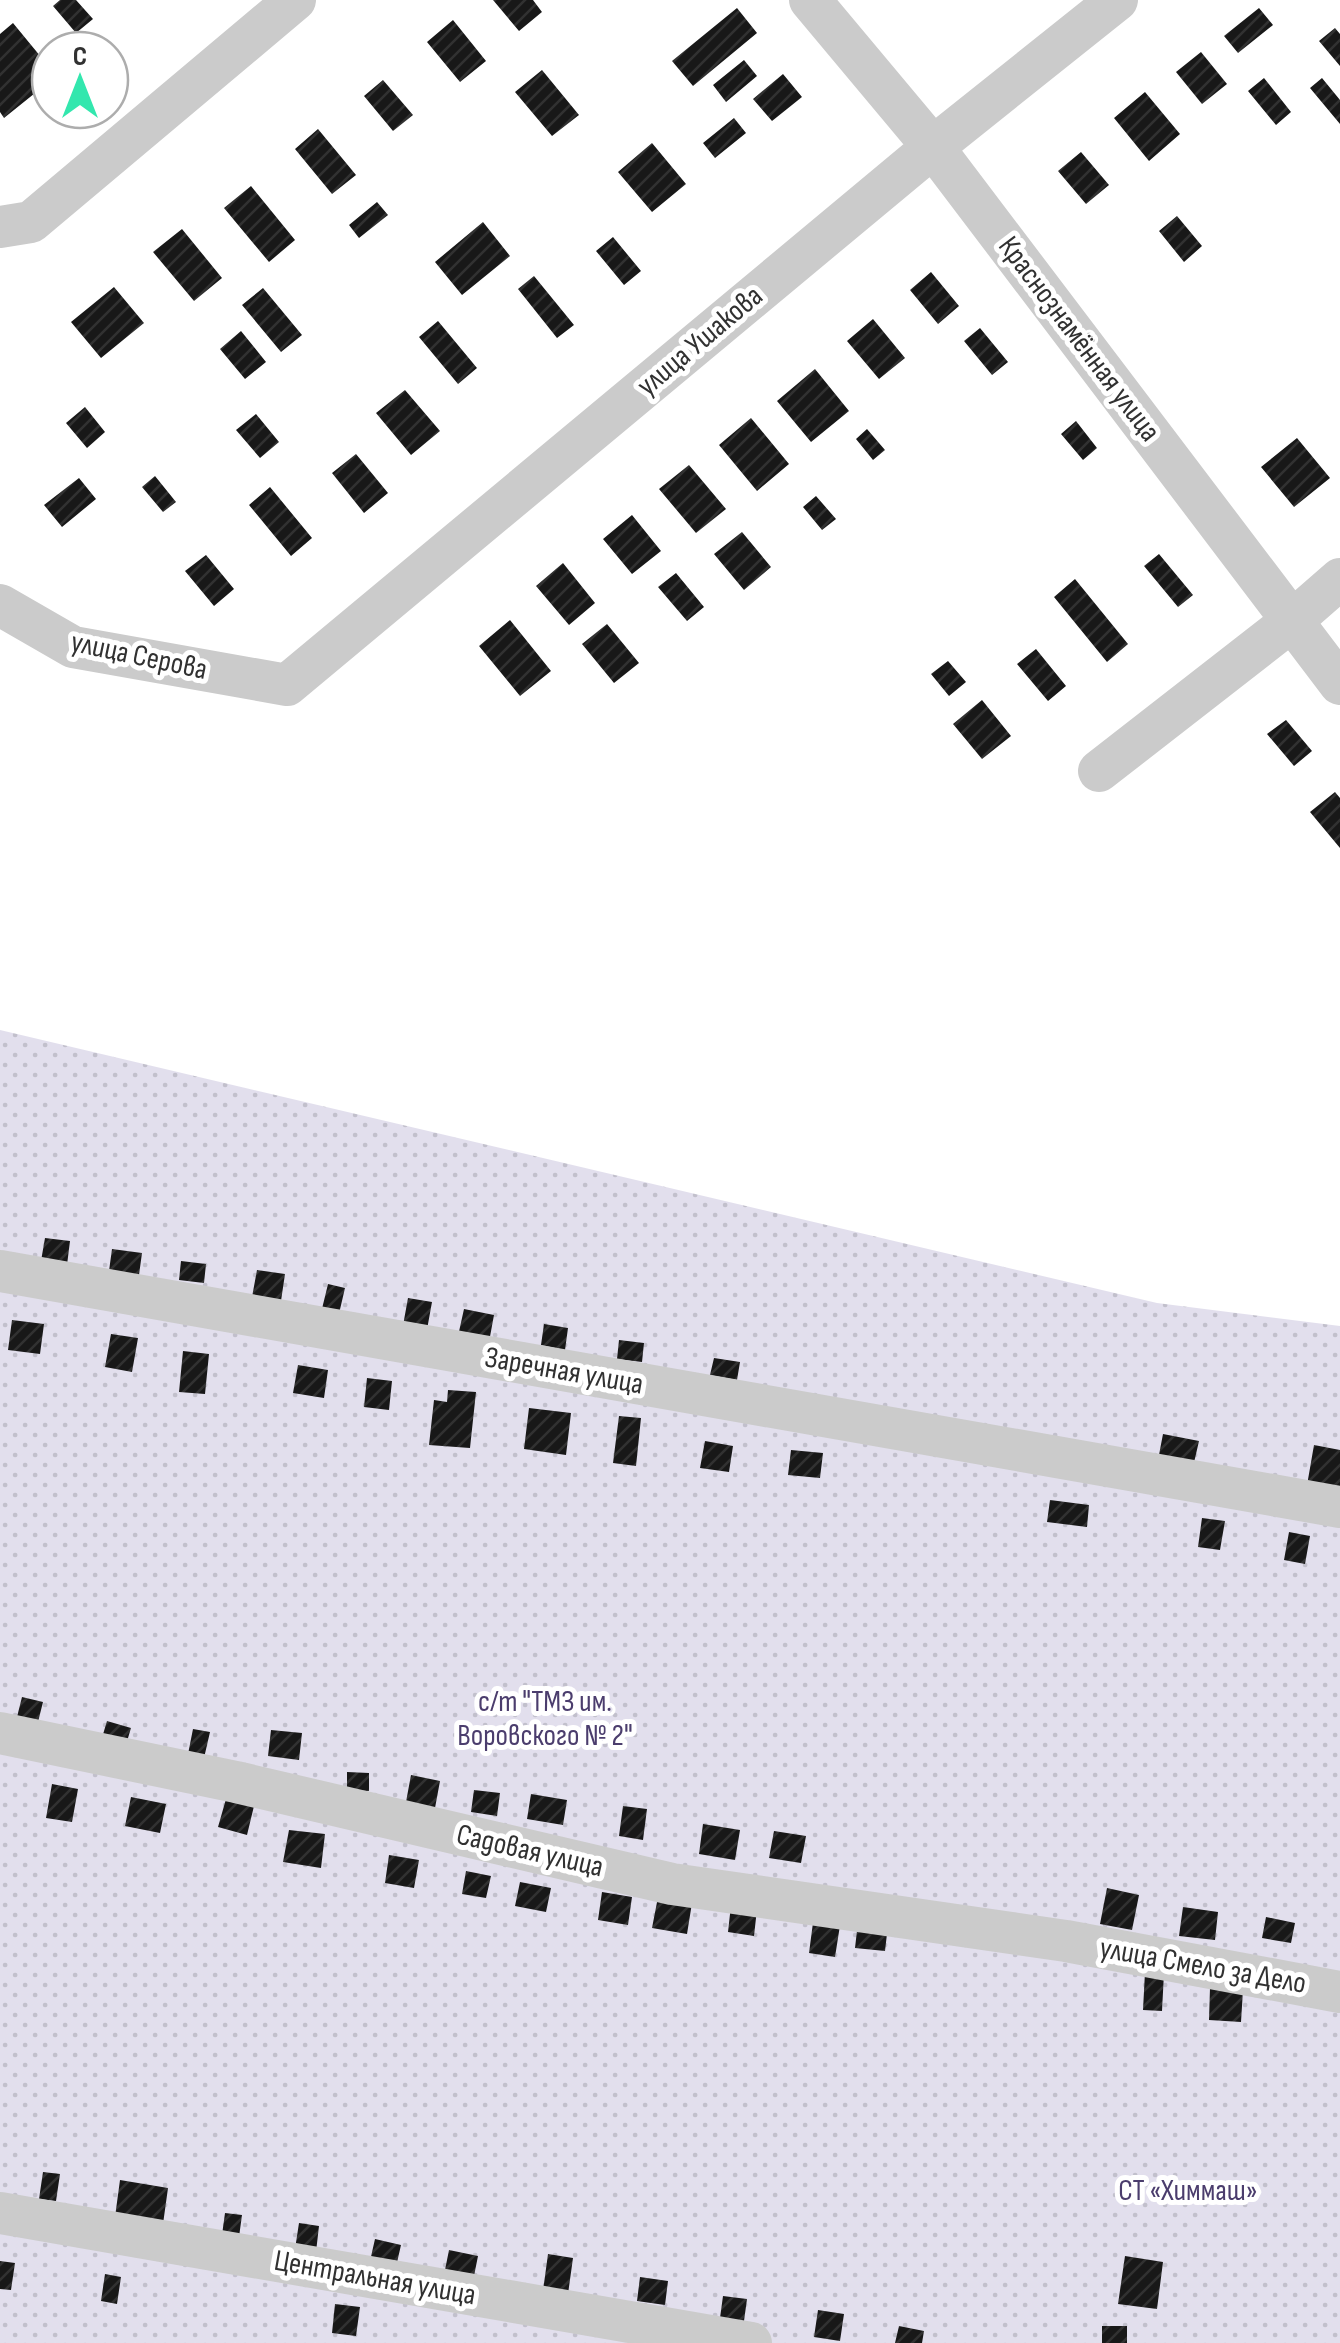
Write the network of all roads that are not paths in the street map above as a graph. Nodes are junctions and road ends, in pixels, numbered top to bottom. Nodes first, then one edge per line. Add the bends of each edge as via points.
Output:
1 (294, 0) edge
2 (810, 0) edge
3 (1117, 0) edge
4 (933, 147) junction
5 (0, 227) edge
6 (1340, 579) edge
7 (0, 605) edge
8 (1293, 620) junction
9 (1340, 684) edge
10 (286, 685) joint
11 (1099, 771) dead end
12 (0, 1271) edge
13 (1340, 1507) edge
14 (0, 1733) edge
15 (1066, 1941) joint
16 (1340, 1992) edge
17 (0, 2213) edge
18 (751, 2343) edge

1 - 5 street via 31,222
2 - 4 street, Краснознамённая улица
3 - 4 street, улица Ушакова
4 - 8 street, Краснознамённая улица
4 - 10 street, улица Ушакова
6 - 8 street
7 - 10 street, улица Серова via 72,647
8 - 9 street, Краснознамённая улица
8 - 11 street
12 - 13 street, Заречная улица
14 - 15 street, Садовая улица via 672,1884
15 - 16 street, улица Смело за Дело
17 - 18 street, Центральная улица

